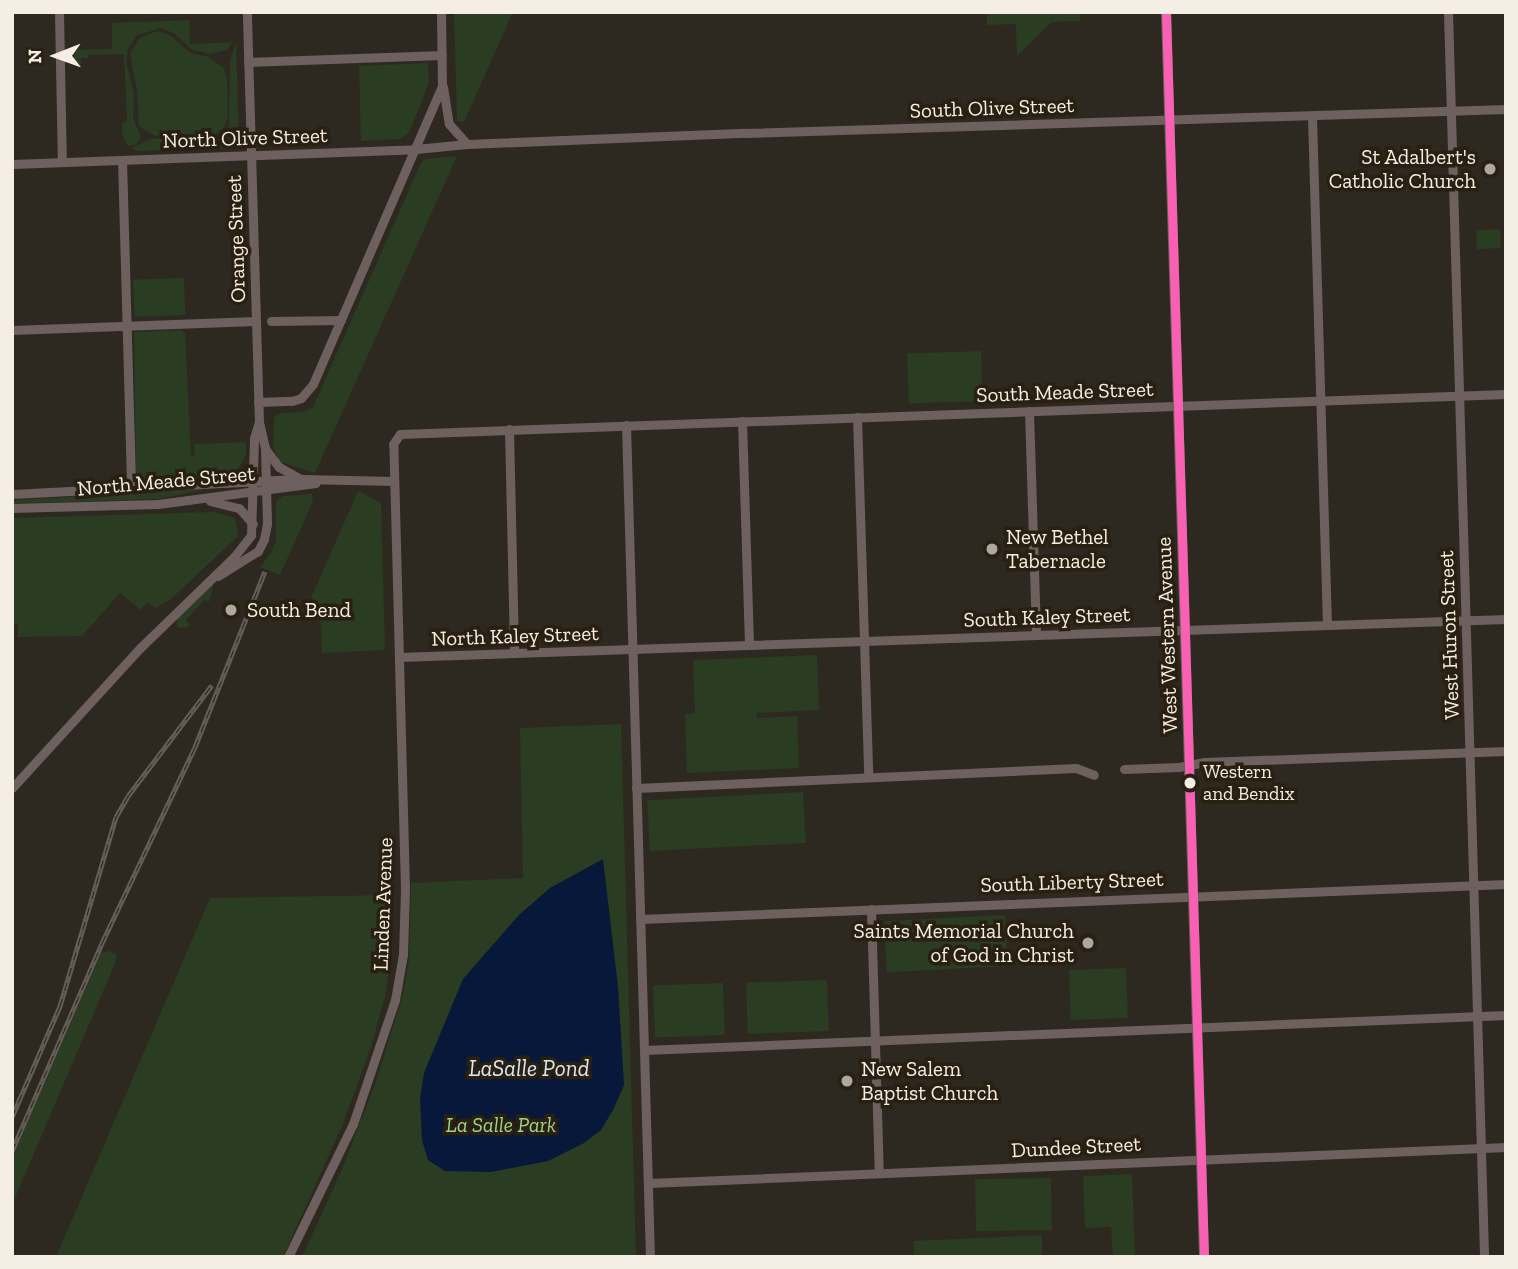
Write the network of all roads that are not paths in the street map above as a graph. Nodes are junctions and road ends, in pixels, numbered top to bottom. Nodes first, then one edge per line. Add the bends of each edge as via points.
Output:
1 (59, 12) edge
2 (247, 12) edge
3 (441, 12) edge
4 (1166, 12) edge
5 (1448, 12) edge
6 (442, 55) junction
7 (248, 62) junction
8 (442, 86) junction
9 (1506, 109) edge
10 (1450, 112) junction
11 (1312, 117) junction
12 (1170, 121) junction
13 (467, 144) junction
14 (479, 144) joint
15 (416, 149) junction
16 (251, 155) junction
17 (122, 160) junction
18 (62, 162) junction
19 (12, 163) edge
20 (341, 320) junction
21 (256, 321) junction
22 (271, 321) dead end
23 (127, 326) junction
24 (12, 330) edge
25 (1506, 394) edge
26 (1459, 396) junction
27 (1321, 400) junction
28 (258, 402) junction
29 (1179, 405) junction
30 (1029, 411) junction
31 (858, 417) junction
32 (742, 421) junction
33 (259, 422) junction
34 (626, 425) junction
35 (509, 429) junction
36 (265, 447) junction
37 (302, 479) junction
38 (321, 481) junction
39 (394, 481) junction
40 (267, 486) junction
41 (254, 487) junction
42 (131, 490) junction
43 (12, 494) edge
44 (194, 499) junction
45 (12, 508) edge
46 (253, 525) junction
47 (196, 590) junction
48 (1506, 619) edge
49 (1466, 620) junction
50 (1327, 625) junction
51 (1186, 630) junction
52 (1036, 635) junction
53 (864, 641) junction
54 (749, 645) junction
55 (632, 649) junction
56 (514, 653) junction
57 (399, 657) junction
58 (1506, 751) edge
59 (1469, 752) junction
60 (1190, 765) junction
61 (1124, 769) dead end
62 (1094, 775) dead end
63 (868, 777) junction
64 (12, 788) edge
65 (636, 788) junction
66 (1506, 884) edge
67 (1472, 885) junction
68 (1193, 895) junction
69 (871, 909) junction
70 (640, 919) junction
71 (1506, 1015) edge
72 (1477, 1016) junction
73 (1197, 1026) junction
74 (875, 1041) junction
75 (644, 1050) junction
76 (1506, 1147) edge
77 (1481, 1148) junction
78 (1201, 1158) junction
79 (879, 1173) junction
80 (648, 1183) junction
81 (288, 1257) edge
82 (650, 1257) edge
83 (1204, 1257) edge
84 (1484, 1257) edge

1 - 18 street
2 - 7 street, Orange Street
3 - 6 street
4 - 12 main road, West Western Avenue
5 - 10 street, West Huron Street
6 - 7 street
6 - 8 street
7 - 16 street, Orange Street
8 - 13 street via 449,124
8 - 15 street
9 - 10 street, South Olive Street
10 - 11 street, South Olive Street
10 - 26 street, West Huron Street
11 - 12 street, South Olive Street
11 - 27 street
12 - 14 street, South Olive Street
12 - 29 main road, West Western Avenue
13 - 14 street, North Olive Street
13 - 15 street, North Olive Street
15 - 16 street, North Olive Street
15 - 20 street
16 - 17 street, North Olive Street
16 - 21 street, Orange Street
17 - 18 street, North Olive Street
17 - 23 street
18 - 19 street, North Olive Street
20 - 22 street
20 - 28 street via 308,392 292,401
21 - 23 street
21 - 28 street, Orange Street
23 - 24 street
23 - 42 street
25 - 26 street, South Meade Street
26 - 27 street, South Meade Street
26 - 49 street, West Huron Street
27 - 29 street, South Meade Street
27 - 50 street
28 - 33 street, Orange Street
29 - 30 street, South Meade Street
29 - 51 main road, West Western Avenue
30 - 31 street, South Meade Street
30 - 52 street
31 - 32 street, South Meade Street
31 - 53 street
32 - 34 street, South Meade Street
32 - 54 street
33 - 36 street, Orange Street
33 - 41 street, Orange Street via 254,438
34 - 35 street
34 - 55 street
35 - 39 street, Linden Avenue via 405,432 393,444
35 - 56 street
36 - 37 street, Orange Street via 281,469
36 - 40 street, Orange Street
37 - 38 street, North Meade Street
37 - 40 street, North Meade Street
38 - 39 street, North Meade Street
38 - 40 street, North Meade Street
39 - 57 street, Linden Avenue
40 - 41 street, North Meade Street
40 - 47 street, Orange Street via 267,524 258,551
41 - 42 street, North Meade Street
41 - 44 street, North Meade Street
41 - 46 street, Orange Street
42 - 43 street, North Meade Street
44 - 45 street, North Meade Street
44 - 46 street via 230,503 249,516
46 - 47 street via 245,544
47 - 64 street
48 - 49 street, South Kaley Street
49 - 50 street, South Kaley Street
49 - 59 street, West Huron Street
50 - 51 street, South Kaley Street
51 - 52 street, South Kaley Street
51 - 60 main road, West Western Avenue
52 - 53 street, South Kaley Street
53 - 54 street, South Kaley Street
53 - 63 street
54 - 55 street, South Kaley Street
55 - 56 street, North Kaley Street
55 - 65 street
56 - 57 street, North Kaley Street
57 - 81 street, Linden Avenue via 405,889 400,977 353,1124
58 - 59 street
59 - 60 street
59 - 67 street, West Huron Street
60 - 61 street
60 - 68 main road, West Western Avenue
62 - 63 street via 1076,768
63 - 65 street
65 - 70 street
66 - 67 street, South Liberty Street
67 - 68 street, South Liberty Street
67 - 72 street, West Huron Street
68 - 69 street, South Liberty Street
68 - 73 main road, West Western Avenue
69 - 70 street, South Liberty Street
69 - 74 street
70 - 75 street
71 - 72 street
72 - 73 street
72 - 77 street, West Huron Street
73 - 74 street
73 - 78 main road, West Western Avenue
74 - 75 street
74 - 79 street
75 - 80 street
76 - 77 street, Dundee Street
77 - 78 street, Dundee Street
77 - 84 street, West Huron Street
78 - 79 street, Dundee Street
78 - 83 main road, West Western Avenue
79 - 80 street, Dundee Street
80 - 82 street

